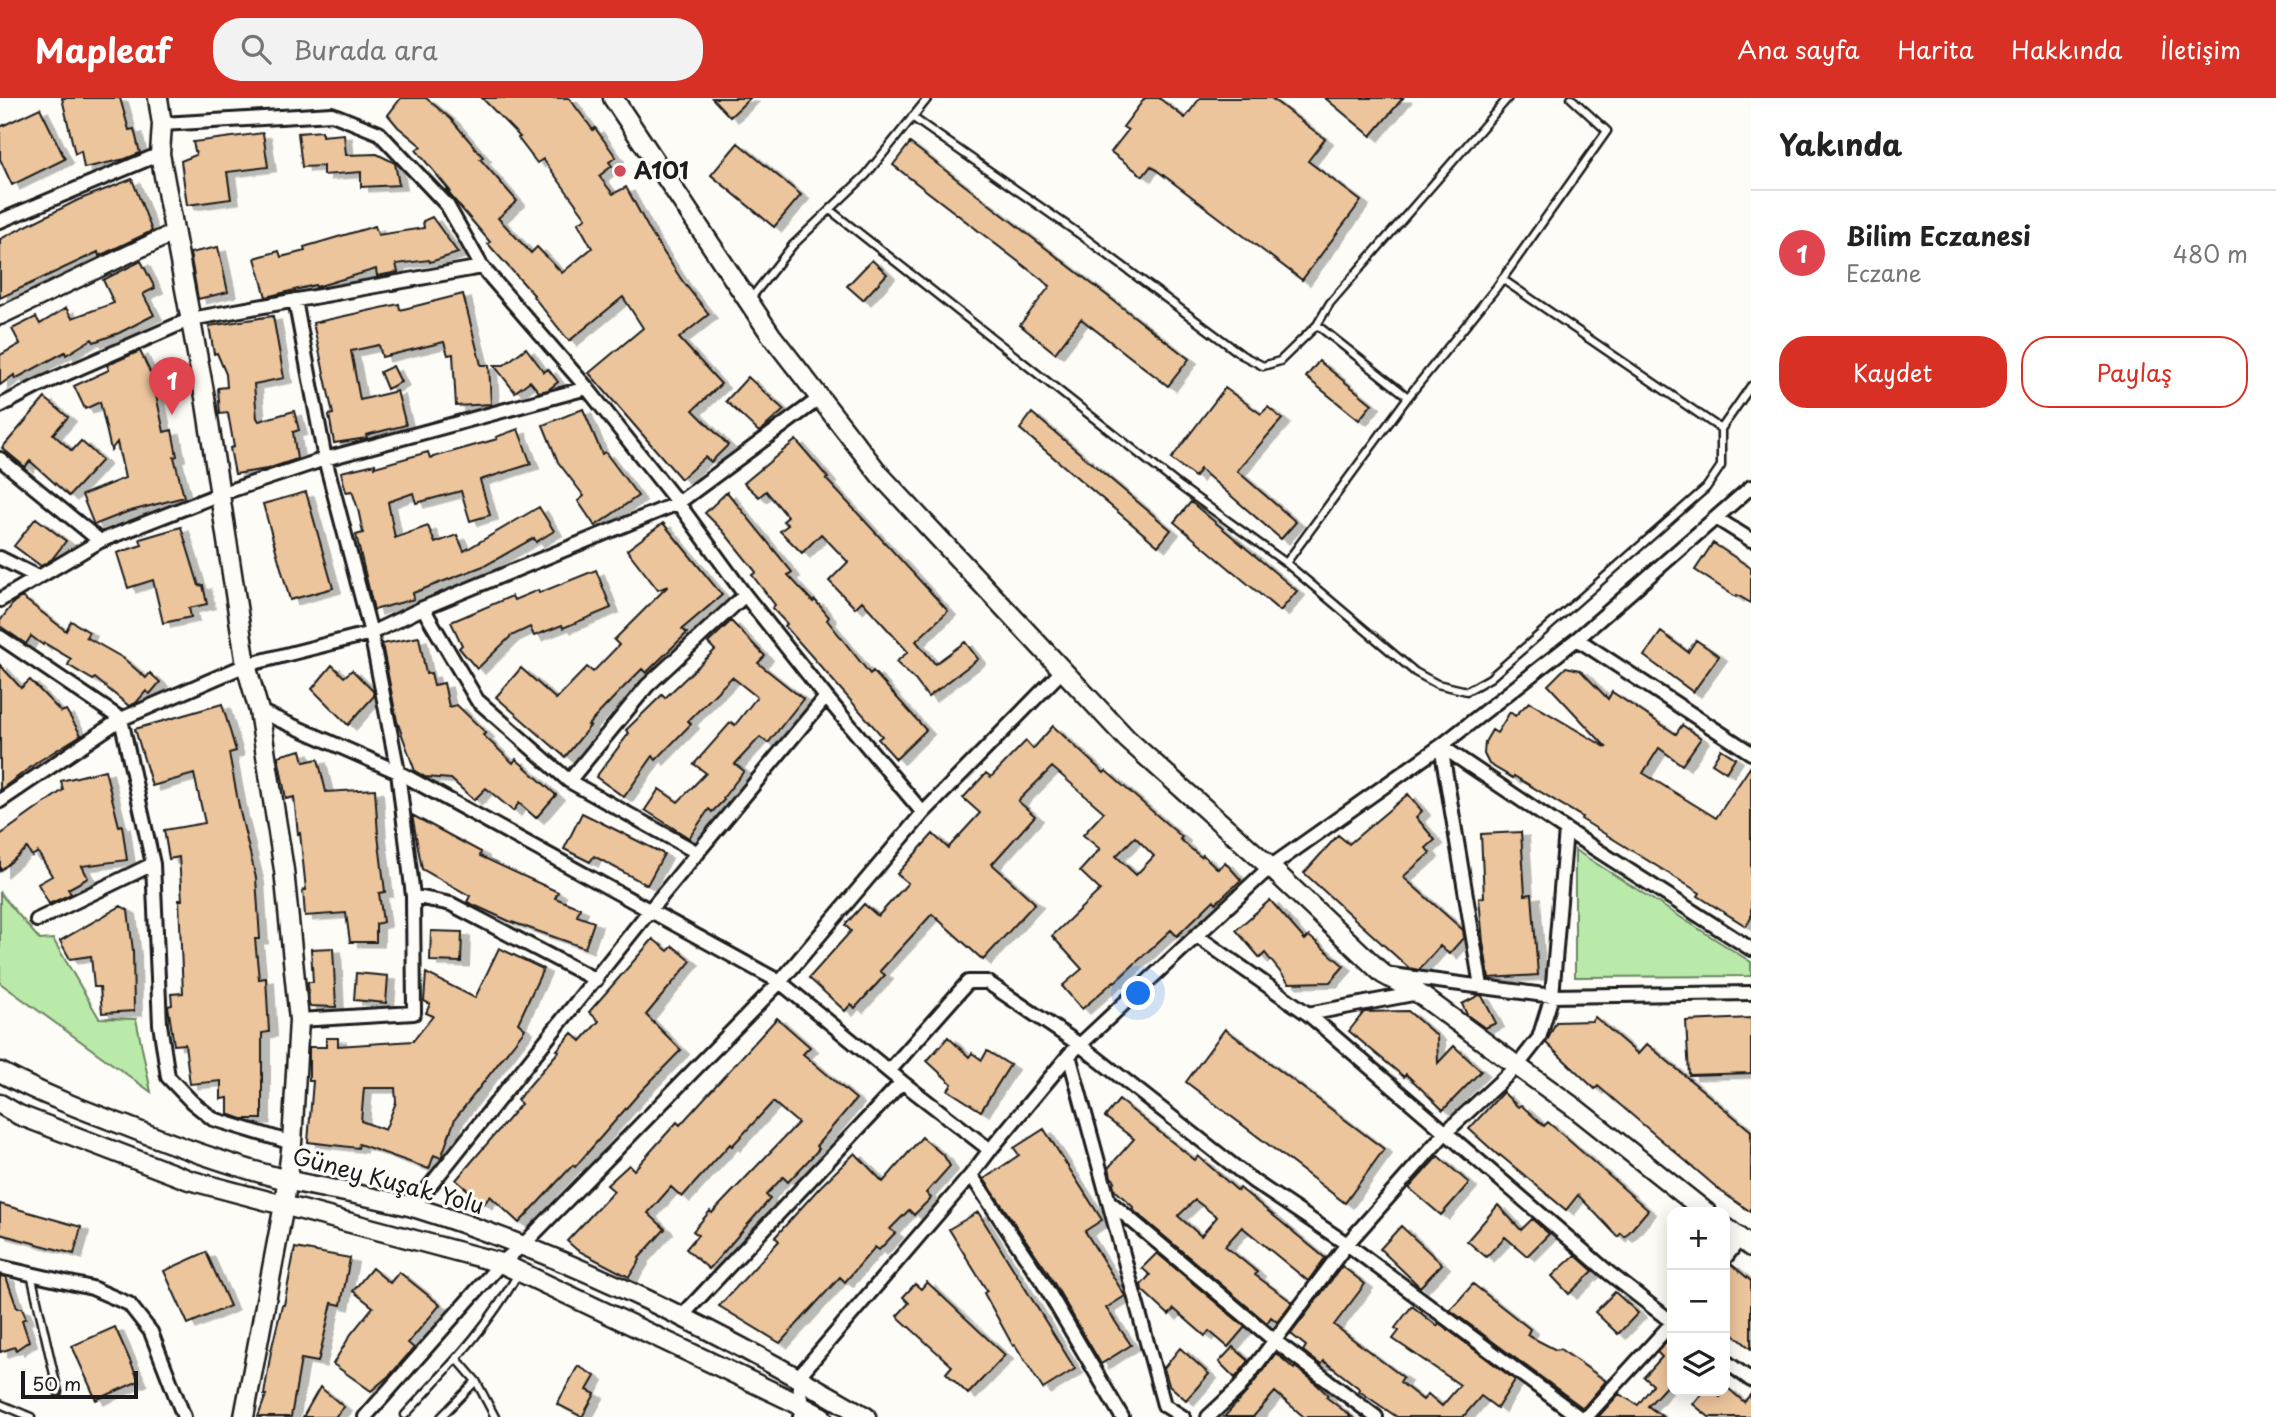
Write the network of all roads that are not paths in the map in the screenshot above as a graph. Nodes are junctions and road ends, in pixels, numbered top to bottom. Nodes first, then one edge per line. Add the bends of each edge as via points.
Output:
1 (158, 98) edge
2 (613, 98) edge
3 (928, 98) edge
4 (1508, 98) edge
5 (1571, 98) edge
6 (912, 117) junction
7 (162, 124) junction
8 (160, 154) junction
9 (830, 210) junction
10 (0, 221) edge
11 (175, 232) junction
12 (482, 267) junction
13 (1502, 279) junction
14 (295, 300) junction
15 (749, 301) junction
16 (0, 316) edge
17 (191, 319) junction
18 (1317, 325) junction
19 (1751, 386) edge
20 (587, 387) junction
21 (1408, 397) junction
22 (821, 398) junction
23 (0, 406) edge
24 (1721, 429) junction
25 (0, 459) edge
26 (325, 459) junction
27 (1751, 487) edge
28 (220, 494) junction
29 (678, 503) junction
30 (1716, 518) junction
31 (1751, 540) edge
32 (100, 541) junction
33 (0, 558) edge
34 (1286, 563) junction
35 (38, 577) junction
36 (745, 595) junction
37 (0, 600) edge
38 (423, 608) junction
39 (371, 633) junction
40 (0, 637) edge
41 (1577, 639) junction
42 (246, 665) junction
43 (1063, 670) junction
44 (826, 697) junction
45 (259, 710) junction
46 (121, 719) junction
47 (1441, 746) junction
48 (1751, 753) edge
49 (398, 772) junction
50 (569, 781) junction
51 (0, 801) edge
52 (923, 813) junction
53 (1566, 830) junction
54 (698, 853) junction
55 (153, 864) junction
56 (1270, 867) junction
57 (413, 896) junction
58 (650, 910) junction
59 (37, 920) dead end
60 (1197, 936) junction
61 (1751, 949) edge
62 (1383, 974) junction
63 (596, 980) junction
64 (780, 982) junction
65 (1481, 986) junction
66 (1418, 993) junction
67 (1751, 993) edge
68 (1552, 996) junction
69 (1308, 1014) junction
70 (299, 1020) junction
71 (1080, 1045) junction
72 (1069, 1055) junction
73 (1517, 1066) junction
74 (890, 1070) junction
75 (0, 1072) edge
76 (902, 1082) junction
77 (0, 1104) edge
78 (1445, 1133) junction
79 (292, 1143) junction
80 (990, 1150) junction
81 (971, 1175) junction
82 (286, 1180) junction
83 (1111, 1203) junction
84 (284, 1205) junction
85 (1700, 1207) edge
86 (413, 1208) junction
87 (1730, 1231) edge
88 (1746, 1243) edge
89 (524, 1244) junction
90 (1347, 1244) junction
91 (1730, 1254) edge
92 (501, 1263) junction
93 (0, 1267) edge
94 (519, 1271) junction
95 (31, 1274) junction
96 (681, 1317) junction
97 (1667, 1318) edge
98 (1667, 1328) edge
99 (1275, 1341) junction
100 (457, 1359) junction
101 (1730, 1365) edge
102 (798, 1377) junction
103 (1751, 1380) edge
104 (475, 1381) junction
105 (58, 1392) dead end
106 (0, 1404) edge
107 (801, 1411) edge
108 (405, 1415) dead end
109 (31, 1417) edge
110 (184, 1417) edge
111 (244, 1417) edge
112 (365, 1417) edge
113 (441, 1417) edge
114 (495, 1417) edge
115 (822, 1417) edge
116 (866, 1417) edge
117 (1122, 1417) edge
118 (1183, 1417) edge
119 (1208, 1417) edge
120 (1376, 1417) edge
121 (1579, 1417) edge
122 (1586, 1417) edge

1 - 7 main road
2 - 15 main road
3 - 6 lane
4 - 18 lane via 1330,303
5 - 13 lane via 1607,131
6 - 9 lane via 866,175
6 - 18 lane via 1263,366 1280,361
7 - 8 main road
7 - 12 street via 332,114 379,133 447,205
8 - 10 street
8 - 11 main road
9 - 15 lane via 793,246
9 - 34 lane via 1181,487
11 - 16 street
11 - 17 main road
12 - 14 street
12 - 20 street
13 - 21 lane
13 - 24 lane
14 - 17 street
14 - 26 street
15 - 22 main road
17 - 23 street
17 - 28 main road
18 - 21 lane
19 - 24 lane
20 - 26 street
20 - 29 street
21 - 34 lane
22 - 29 street
22 - 43 main road via 880,475
24 - 34 lane via 1721,466 1706,488 1490,678 1467,691 1437,684 1415,672
25 - 32 street
26 - 28 street
26 - 39 street
27 - 30 street
28 - 32 street
28 - 42 main road
29 - 36 street
29 - 38 street
30 - 31 street
30 - 41 street
32 - 35 street
33 - 35 street
35 - 37 street
36 - 44 street
36 - 50 street via 647,686
38 - 39 street
38 - 50 street via 477,700
39 - 42 street
39 - 49 street
40 - 46 street
41 - 47 street
41 - 48 street
42 - 45 main road
42 - 46 street
43 - 52 street
43 - 56 main road via 1127,739
44 - 52 street
44 - 54 street
45 - 49 street
45 - 70 main road via 284,870
46 - 51 street
46 - 55 street
47 - 53 street
47 - 56 street
47 - 65 street
49 - 57 street
49 - 58 street
50 - 54 street
52 - 64 street
53 - 61 street
53 - 68 street
54 - 58 street
55 - 59 street
55 - 79 street via 160,1024 168,1077 213,1119
56 - 60 street
56 - 62 main road
57 - 63 street via 451,904
57 - 70 street via 414,1013
58 - 63 street
58 - 64 street
60 - 69 street
60 - 71 street
62 - 65 street
62 - 66 main road
63 - 86 street
64 - 74 street
64 - 89 street
65 - 68 street
66 - 69 street
66 - 73 main road
67 - 68 street
68 - 73 street via 1539,1038
69 - 78 street
70 - 79 main road
71 - 72 street
71 - 74 street via 986,982 968,982
71 - 90 street via 1252,1181
72 - 80 street
72 - 83 street
73 - 78 street
73 - 85 main road
74 - 76 street
75 - 82 main road, Güney Kuşak Yolu via 38,1093 202,1156
76 - 80 street
76 - 96 street
77 - 84 main road via 189,1180
78 - 90 street
78 - 97 street
79 - 82 main road
80 - 81 street
81 - 102 street
81 - 117 street via 1042,1281
82 - 84 main road
82 - 86 main road, Güney Kuşak Yolu
83 - 99 street
83 - 118 street via 1164,1405
84 - 92 main road
84 - 111 main road
86 - 89 main road, Güney Kuşak Yolu
87 - 88 main road
88 - 91 street
89 - 92 street
89 - 96 main road, Güney Kuşak Yolu
90 - 99 street
90 - 121 street
92 - 94 main road
92 - 112 street
93 - 95 street
94 - 100 lane via 501,1304
94 - 107 main road
95 - 105 lane
95 - 110 street via 92,1288 129,1304 151,1332
96 - 102 main road, Güney Kuşak Yolu
98 - 122 street
99 - 119 street via 1239,1388
99 - 120 street
100 - 104 lane
100 - 108 lane
101 - 103 street
102 - 107 street
102 - 116 main road, Güney Kuşak Yolu
104 - 113 lane
104 - 114 lane
106 - 109 lane
107 - 115 main road

